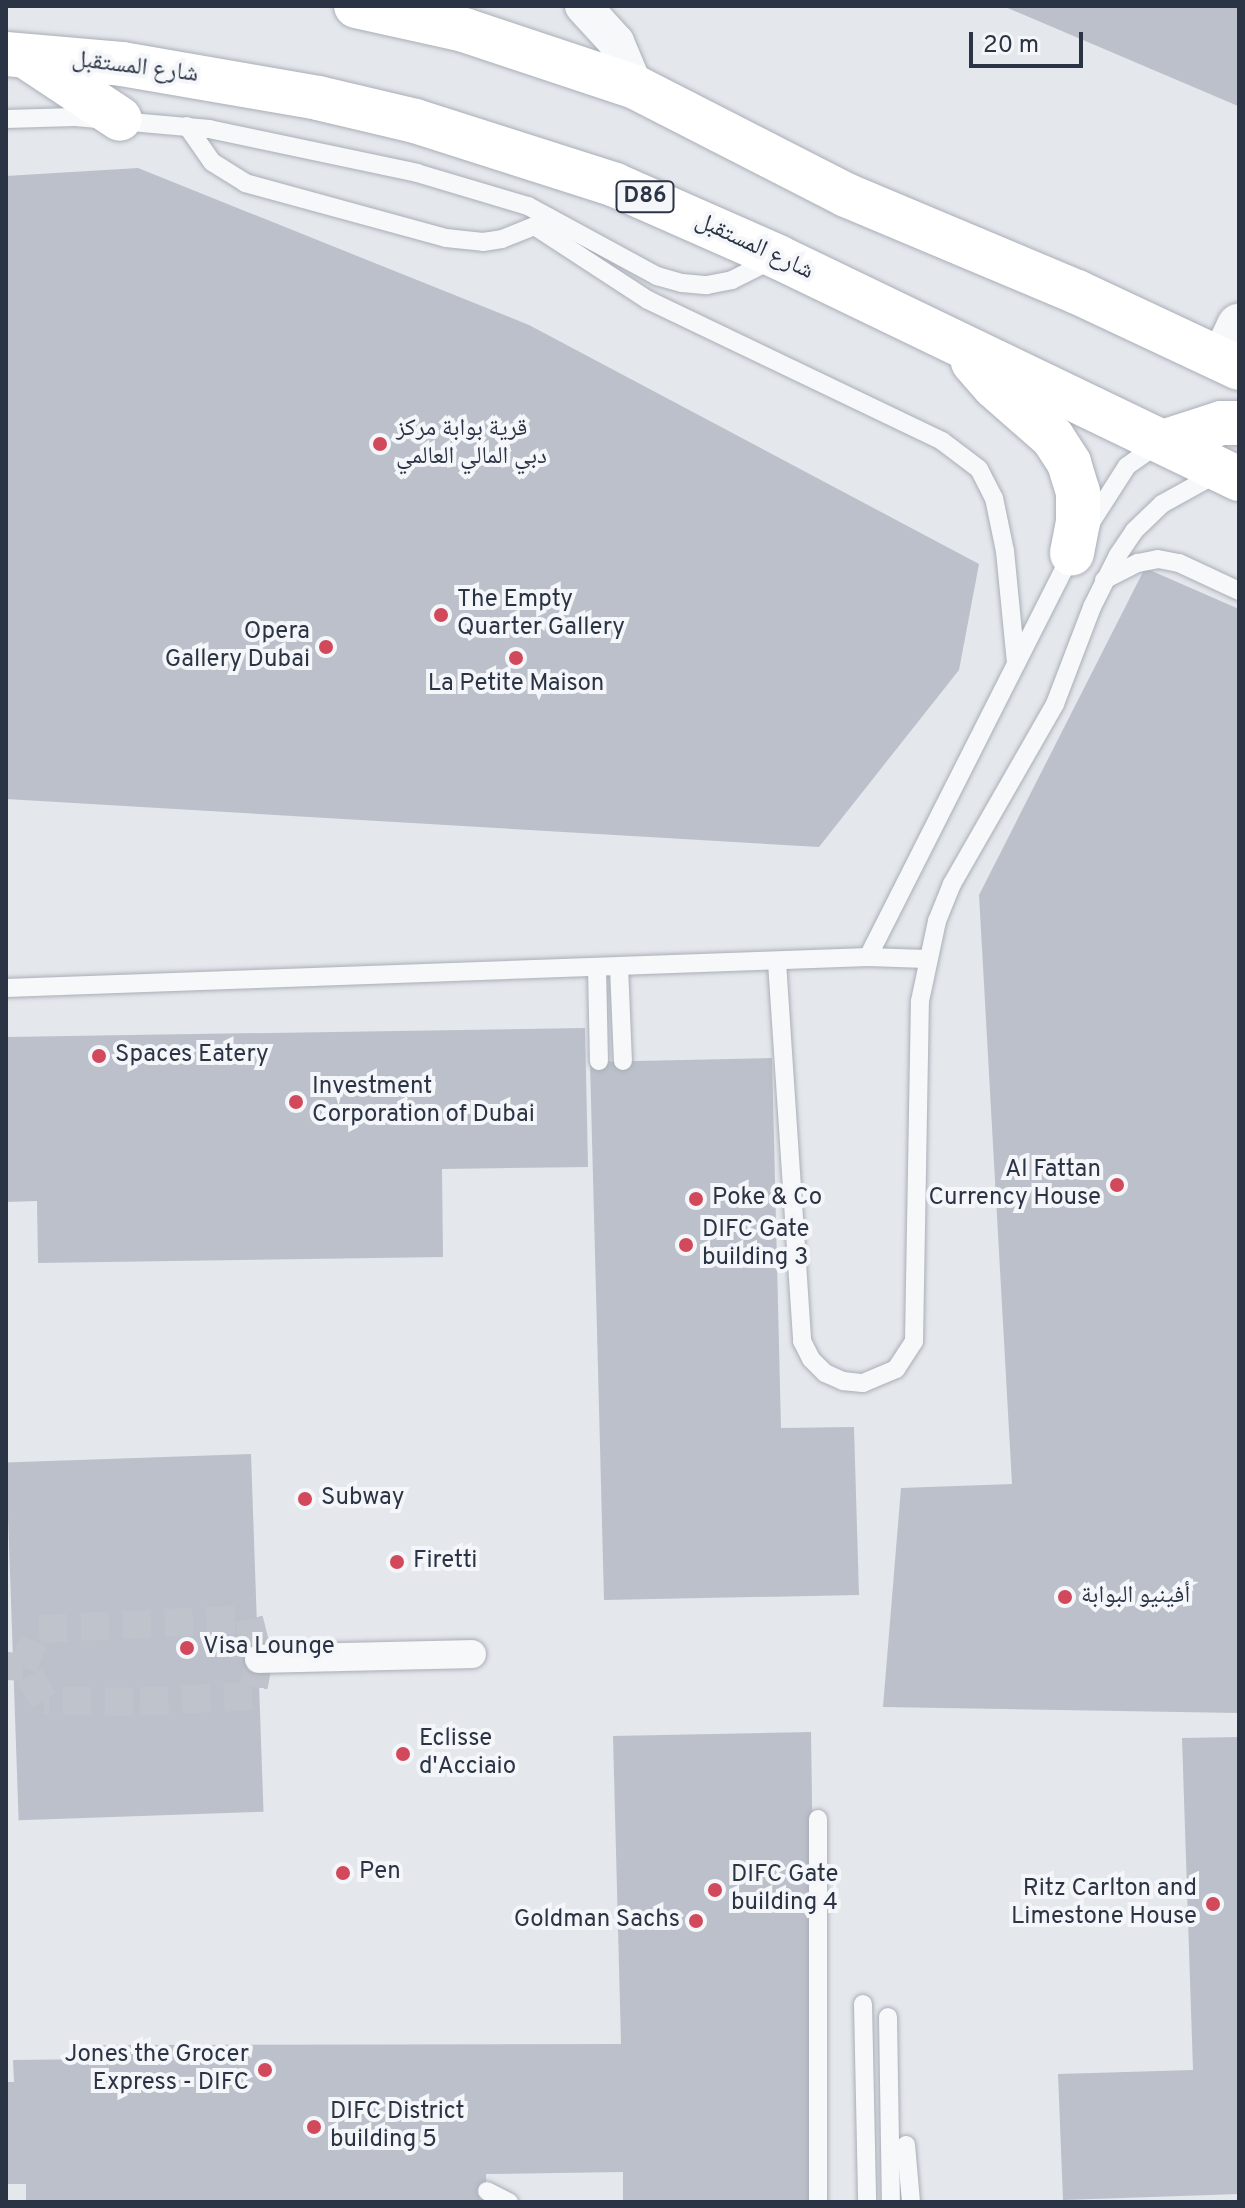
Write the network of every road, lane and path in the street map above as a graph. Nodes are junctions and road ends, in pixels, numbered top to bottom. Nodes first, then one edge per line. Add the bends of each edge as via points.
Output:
1 (356, 6) edge
2 (583, 6) edge
3 (14, 54) edge
4 (635, 87) junction
5 (6, 119) edge
6 (120, 119) junction
7 (187, 126) junction
8 (545, 222) junction
9 (778, 257) junction
10 (964, 347) junction
11 (1234, 351) edge
12 (1239, 423) edge
13 (1163, 442) junction
14 (1231, 475) edge
15 (1088, 567) junction
16 (1239, 591) edge
17 (1016, 663) junction
18 (868, 957) junction
19 (926, 959) junction
20 (777, 962) junction
21 (619, 967) junction
22 (597, 968) junction
23 (6, 988) edge
24 (599, 1061) dead end
25 (623, 1061) dead end
26 (472, 1654) dead end
27 (259, 1659) dead end
28 (818, 1819) dead end
29 (863, 2004) dead end
30 (888, 2017) dead end
31 (906, 2145) dead end
32 (487, 2191) dead end
33 (903, 2200) edge
34 (509, 2202) edge
35 (818, 2202) edge
36 (867, 2202) edge

1 - 4 main road via 464,30
2 - 4 street via 616,42
3 - 6 main road
3 - 9 main road, شارع المستقبل / D86 via 221,79 415,121 615,185
4 - 11 main road via 846,195
5 - 6 lane
6 - 7 lane
7 - 8 lane via 417,173 503,197
7 - 8 lane via 222,171 258,187 465,241 502,239
8 - 9 lane via 682,283 732,280
8 - 17 lane via 648,300 942,441 979,469 994,498 1005,551
9 - 10 main road, شارع المستقبل / D86
10 - 13 main road, شارع المستقبل / D86
10 - 15 main road via 981,373 1053,438 1069,463
12 - 13 main road via 1213,425
13 - 14 main road, شارع المستقبل / D86
13 - 15 lane via 1127,466
14 - 15 lane via 1181,491
15 - 16 lane via 1158,559
15 - 17 lane
15 - 19 lane via 1055,704 952,884
17 - 18 lane
18 - 19 lane
18 - 20 lane
19 - 20 lane via 919,1029 914,1341 896,1369 863,1383 825,1373 802,1341
20 - 21 lane
21 - 22 lane
21 - 25 lane
22 - 23 lane
22 - 24 lane
26 - 27 street
28 - 35 lane
29 - 36 lane
30 - 33 lane via 890,2181
31 - 33 lane
32 - 34 lane

